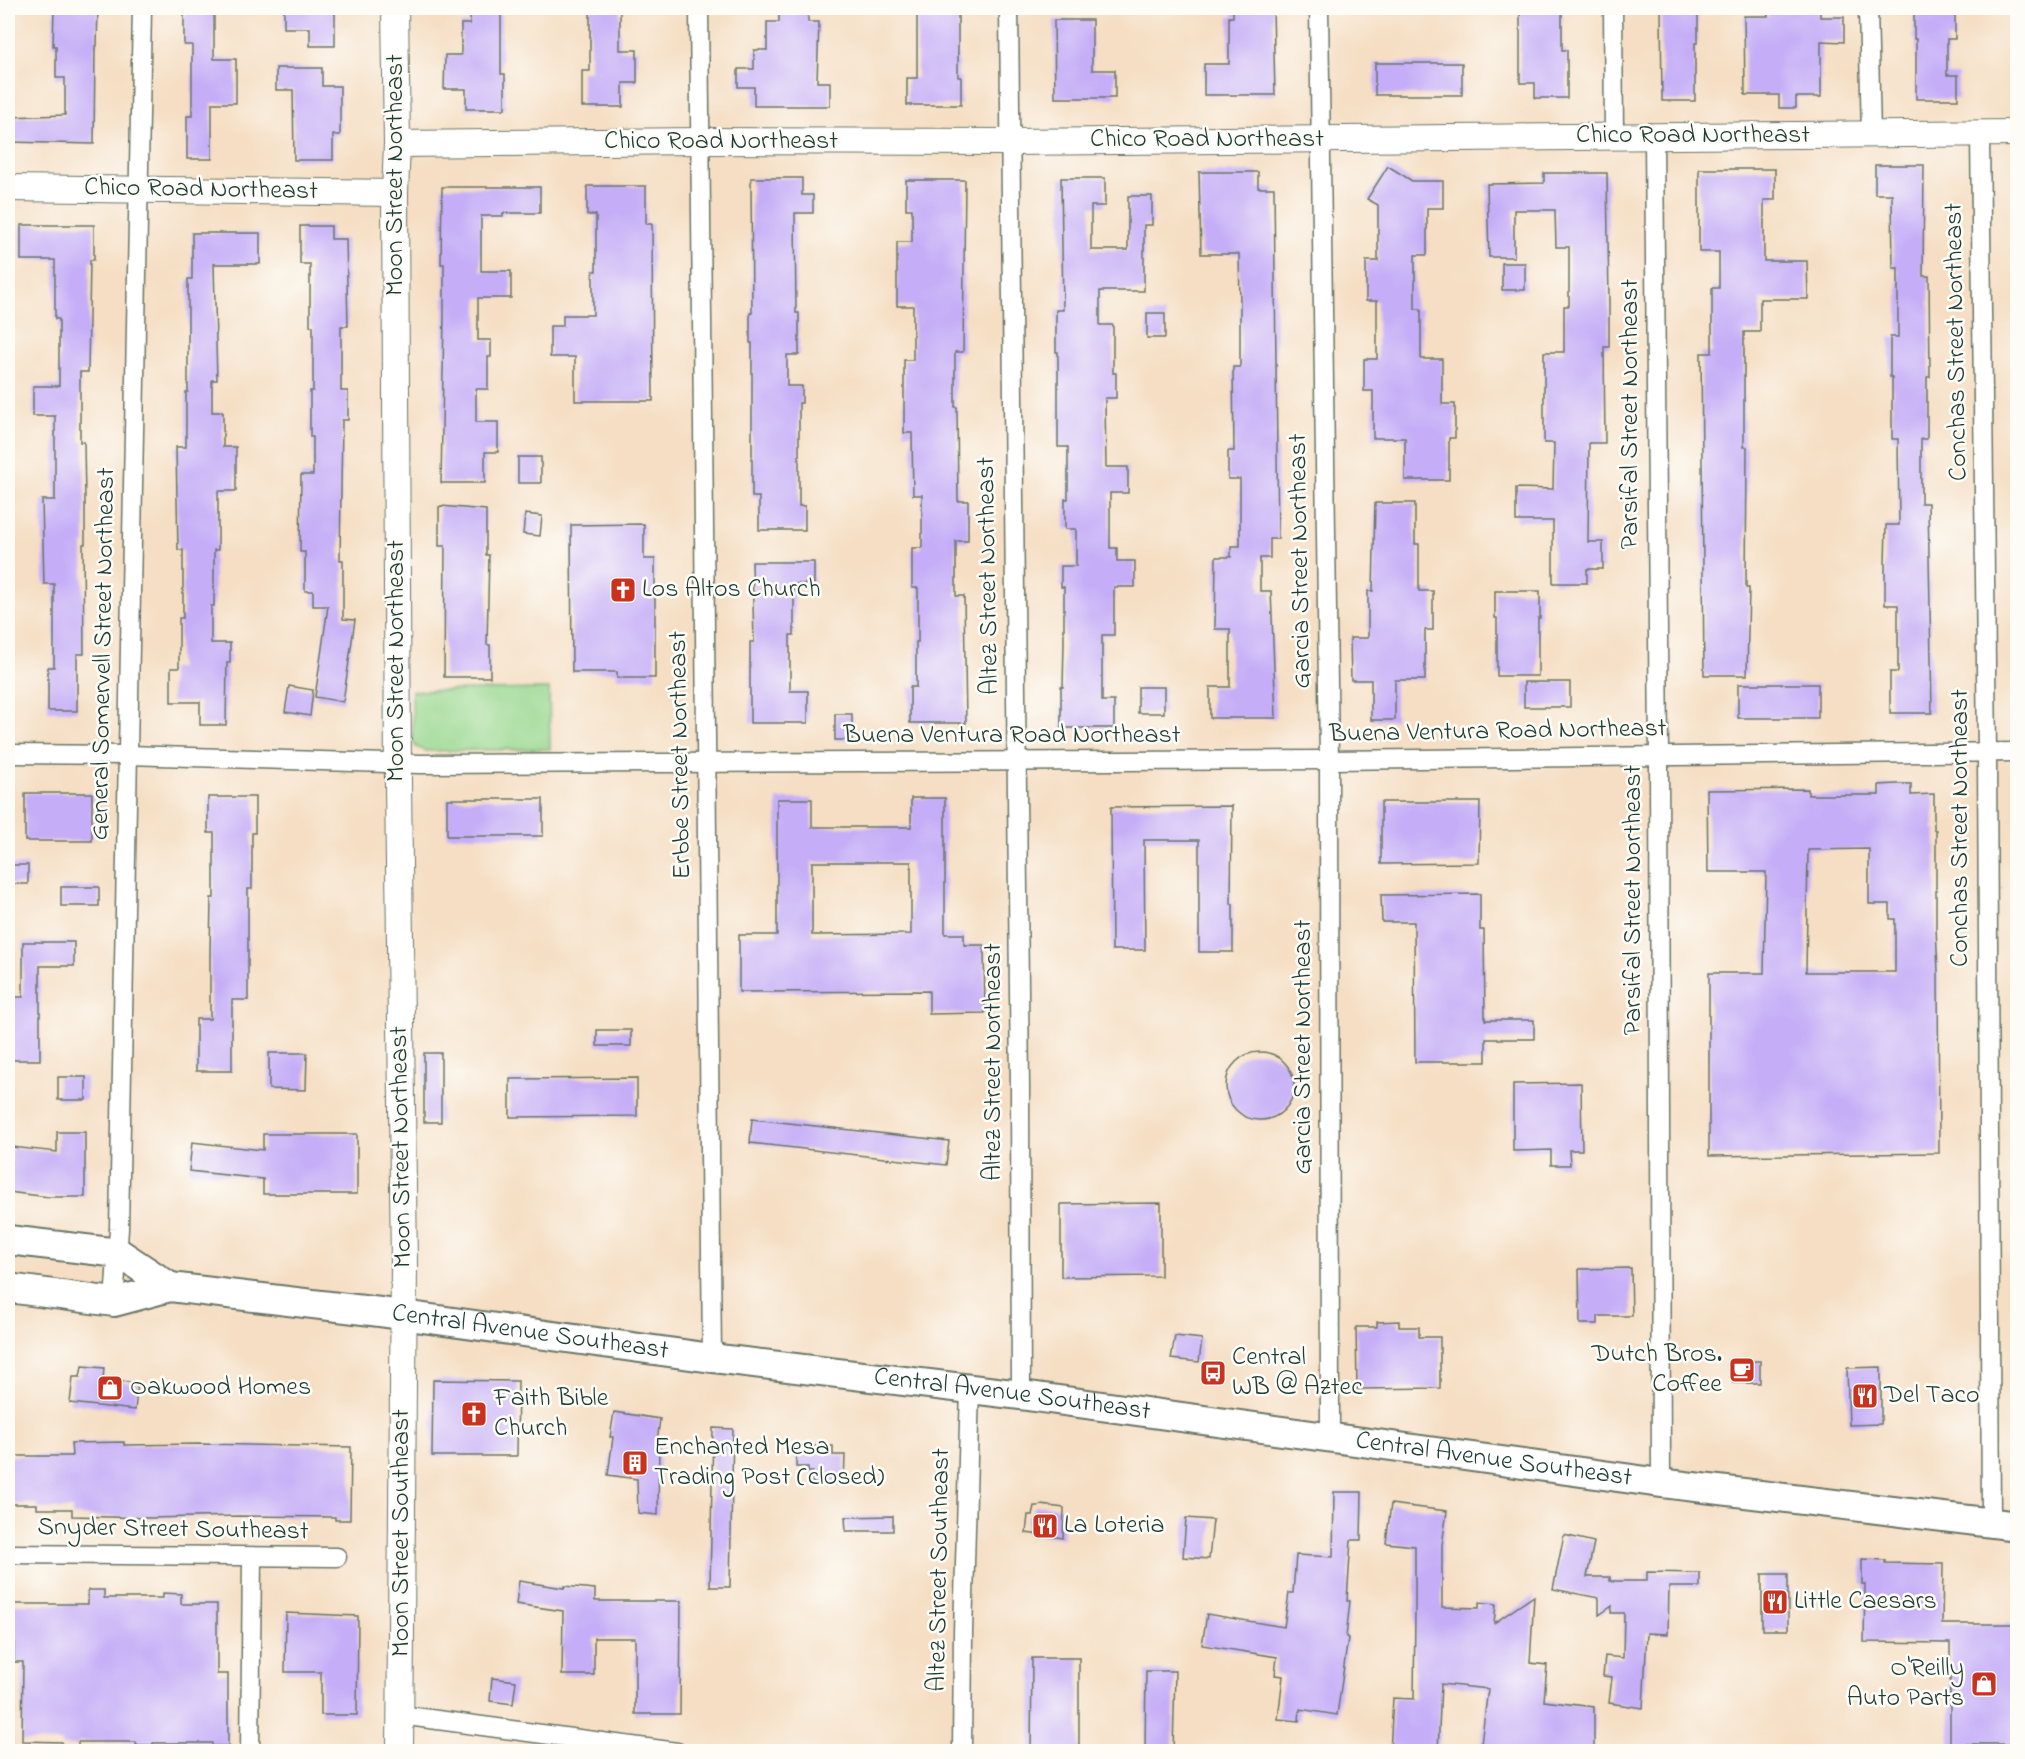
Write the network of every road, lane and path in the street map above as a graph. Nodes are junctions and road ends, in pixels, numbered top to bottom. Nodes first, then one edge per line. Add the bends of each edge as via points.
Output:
1 (142, 8) edge
2 (395, 8) edge
3 (699, 8) edge
4 (1009, 8) edge
5 (1319, 8) edge
6 (1613, 8) edge
7 (1869, 8) edge
8 (2018, 133) edge
9 (1870, 134) junction
10 (1980, 134) junction
11 (1614, 136) junction
12 (1654, 136) junction
13 (1321, 139) junction
14 (700, 141) junction
15 (1009, 142) junction
16 (397, 144) junction
17 (8, 188) edge
18 (137, 190) junction
19 (395, 193) junction
20 (2018, 752) edge
21 (1987, 753) junction
22 (8, 754) edge
23 (128, 754) junction
24 (1659, 756) junction
25 (1329, 760) junction
26 (1016, 762) junction
27 (707, 763) junction
28 (398, 764) junction
29 (8, 1240) edge
30 (119, 1253) junction
31 (170, 1287) junction
32 (8, 1288) edge
33 (114, 1302) junction
34 (403, 1315) junction
35 (712, 1358) junction
36 (970, 1389) junction
37 (1021, 1395) junction
38 (1330, 1438) junction
39 (1661, 1483) junction
40 (2004, 1524) edge
41 (8, 1554) edge
42 (252, 1557) junction
43 (337, 1557) dead end
44 (400, 1715) junction
45 (250, 1752) edge
46 (400, 1752) edge
47 (677, 1752) edge
48 (962, 1752) edge

1 - 18 street, General Somervell Street Northeast
2 - 16 street, Moon Street Northeast
3 - 14 street, Erbbe Street Northeast
4 - 15 street, Altez Street Northeast
5 - 13 street, Garcia Street Northeast
6 - 11 street
7 - 9 street
8 - 10 street, Chico Road Northeast
9 - 10 street, Chico Road Northeast
9 - 12 street, Chico Road Northeast
10 - 21 street, Conchas Street Northeast
11 - 12 street, Chico Road Northeast
11 - 13 street, Chico Road Northeast
12 - 24 street, Parsifal Street Northeast
13 - 15 street, Chico Road Northeast
13 - 25 street, Garcia Street Northeast
14 - 15 street, Chico Road Northeast
14 - 16 street, Chico Road Northeast
14 - 27 street, Erbbe Street Northeast
15 - 26 street, Altez Street Northeast
16 - 19 street, Moon Street Northeast
17 - 18 street, Chico Road Northeast
18 - 19 street, Chico Road Northeast
18 - 23 street, General Somervell Street Northeast
19 - 28 street, Moon Street Northeast
20 - 21 street, Buena Ventura Road Northeast
21 - 24 street, Buena Ventura Road Northeast
21 - 40 street, Conchas Street Northeast
22 - 23 street, Buena Ventura Road Northeast
23 - 28 street, Buena Ventura Road Northeast
23 - 30 street, General Somervell Street Northeast
24 - 25 street, Buena Ventura Road Northeast
24 - 39 street, Parsifal Street Northeast
25 - 26 street, Buena Ventura Road Northeast
25 - 38 street, Garcia Street Northeast
26 - 27 street, Buena Ventura Road Northeast
26 - 37 street, Altez Street Northeast
27 - 28 street, Buena Ventura Road Northeast
27 - 35 street, Erbbe Street Northeast
28 - 34 street, Moon Street Northeast
29 - 30 main road
30 - 31 main road
30 - 33 street, General Somervell Street Northeast
31 - 33 main road, Central Avenue Southeast
31 - 34 main road, Central Avenue Southeast
32 - 33 main road, Central Avenue Southeast
34 - 35 main road, Central Avenue Southeast
34 - 44 street, Moon Street Southeast
35 - 36 main road, Central Avenue Southeast
36 - 37 main road, Central Avenue Southeast
36 - 48 street, Altez Street Southeast
37 - 38 main road, Central Avenue Southeast
38 - 39 main road, Central Avenue Southeast
39 - 40 main road, Central Avenue Southeast
41 - 42 street, Snyder Street Southeast
42 - 43 street, Snyder Street Southeast
42 - 45 street
44 - 46 street, Moon Street Southeast
44 - 47 street

